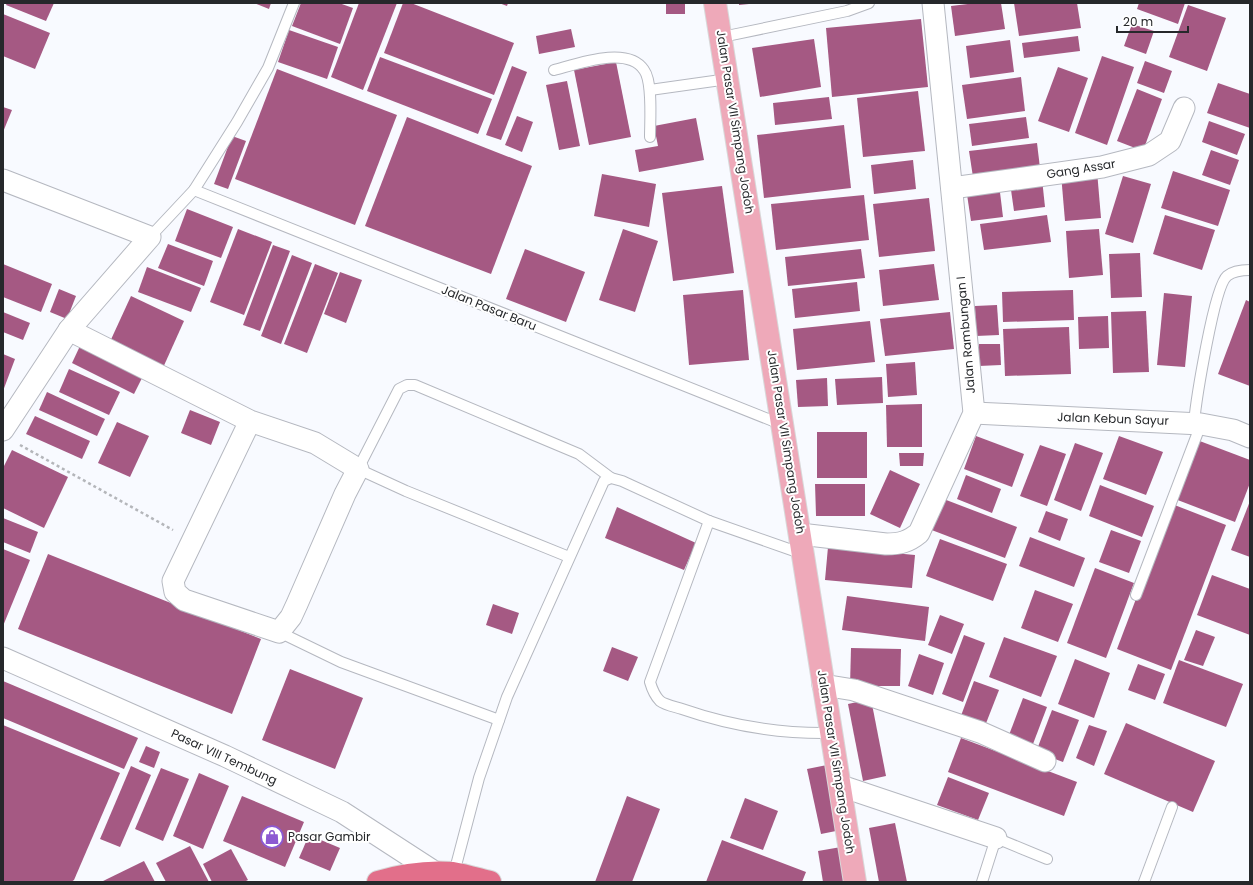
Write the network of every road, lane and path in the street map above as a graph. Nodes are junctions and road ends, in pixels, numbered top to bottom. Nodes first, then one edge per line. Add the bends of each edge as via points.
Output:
1 (294, 3) edge
2 (715, 3) edge
3 (869, 3) edge
4 (933, 3) edge
5 (722, 37) junction
6 (554, 70) dead end
7 (728, 79) junction
8 (650, 90) junction
9 (1184, 108) dead end
10 (650, 137) dead end
11 (3, 180) edge
12 (952, 188) junction
13 (194, 190) junction
14 (150, 237) junction
15 (1250, 270) edge
16 (69, 330) junction
17 (9, 409) edge
18 (974, 413) junction
19 (250, 421) junction
20 (1198, 423) junction
21 (783, 426) junction
22 (10, 436) edge
23 (1250, 437) edge
24 (358, 468) junction
25 (611, 478) junction
26 (709, 521) junction
27 (192, 541) junction
28 (802, 544) junction
29 (569, 557) junction
30 (1136, 595) dead end
31 (279, 632) junction
32 (3, 658) edge
33 (823, 685) junction
34 (499, 720) junction
35 (832, 733) junction
36 (1045, 761) dead end
37 (841, 786) junction
38 (1172, 807) dead end
39 (996, 838) junction
40 (1046, 859) dead end
41 (445, 873) junction
42 (378, 882) edge
43 (490, 882) edge
44 (855, 882) edge
45 (982, 882) edge
46 (1144, 882) edge

1 - 13 lane via 268,68
2 - 5 main road, Jalan Pasar VII Simpang Jodoh
3 - 5 lane via 847,11
4 - 12 street, Jalan Rambungan I
5 - 7 main road, Jalan Pasar VII Simpang Jodoh
6 - 8 lane via 598,59 620,57 634,60 645,70
7 - 8 lane
7 - 21 main road, Jalan Pasar VII Simpang Jodoh
8 - 10 lane
9 - 12 street, Gang Assar via 1170,141 1149,155 1102,167
11 - 14 street
12 - 18 street, Jalan Rambungan I
13 - 14 lane
13 - 21 lane, Jalan Pasar Baru
14 - 16 street
15 - 20 lane via 1240,270 1226,276 1217,296
16 - 17 street
16 - 19 street
17 - 22 street
18 - 20 street, Jalan Kebun Sayur
18 - 28 street via 919,533 909,541 897,544
19 - 24 street via 315,444
19 - 27 street
20 - 23 street, Jalan Kebun Sayur via 1233,430
20 - 30 lane
21 - 28 main road, Jalan Pasar VII Simpang Jodoh
22 - 27 path
24 - 25 lane via 399,389 415,384 579,454
24 - 29 lane via 406,491
24 - 31 street via 297,604
25 - 26 lane
25 - 29 lane via 604,481 600,487
26 - 28 lane
26 - 35 lane via 650,682 653,692 661,702 708,718 752,728 800,734
27 - 31 street via 173,581 175,592 184,600
28 - 33 main road, Jalan Pasar VII Simpang Jodoh
29 - 34 lane via 516,675
31 - 34 lane via 340,662
32 - 41 street, Pasar VIII Tembung via 225,756 342,812
33 - 35 main road, Jalan Pasar VII Simpang Jodoh
33 - 36 street via 854,690 980,732
34 - 41 lane
35 - 37 main road, Jalan Pasar VII Simpang Jodoh
37 - 39 street
37 - 44 main road, Jalan Pasar VII Simpang Jodoh
38 - 46 lane
39 - 40 lane
39 - 45 lane
41 - 42 highway via 390,878
41 - 43 highway

